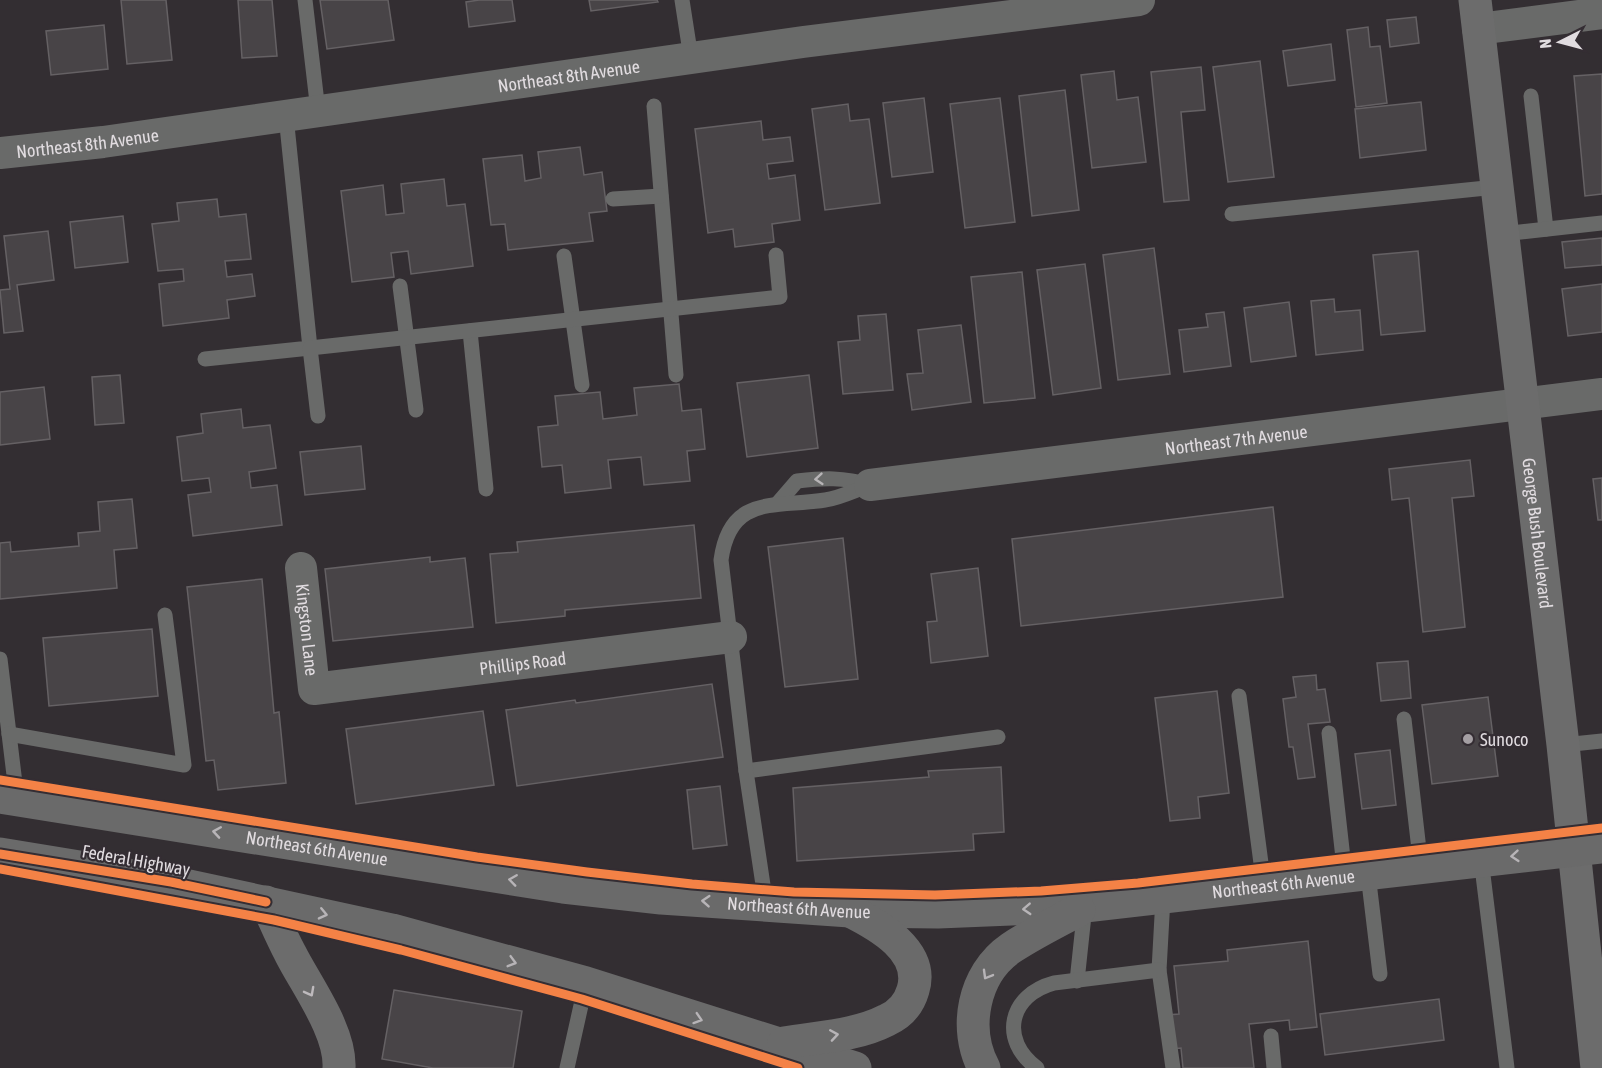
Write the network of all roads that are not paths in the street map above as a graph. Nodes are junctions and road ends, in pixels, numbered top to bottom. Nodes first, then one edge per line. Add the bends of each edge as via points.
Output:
1 (305, 0) edge
2 (682, 0) edge
3 (1139, 0) edge
4 (1602, 13) edge
5 (1477, 14) edge
6 (691, 58) junction
7 (1530, 96) dead end
8 (654, 106) dead end
9 (318, 111) junction
10 (286, 116) junction
11 (0, 153) edge
12 (1497, 187) junction
13 (661, 196) junction
14 (613, 199) dead end
15 (1232, 214) dead end
16 (1602, 223) edge
17 (1546, 229) junction
18 (1502, 234) junction
19 (776, 255) dead end
20 (564, 256) dead end
21 (400, 286) dead end
22 (669, 309) junction
23 (573, 319) junction
24 (470, 331) junction
25 (407, 337) junction
26 (310, 348) junction
27 (205, 359) dead end
28 (676, 375) dead end
29 (582, 385) dead end
30 (1602, 394) edge
31 (1521, 404) junction
32 (416, 410) dead end
33 (318, 416) dead end
34 (870, 485) junction
35 (486, 489) dead end
36 (778, 503) junction
37 (301, 568) dead end
38 (165, 615) dead end
39 (731, 637) junction
40 (0, 659) edge
41 (314, 689) joint
42 (1239, 696) dead end
43 (1404, 719) dead end
44 (1329, 733) dead end
45 (9, 734) junction
46 (998, 737) dead end
47 (1602, 741) edge
48 (1563, 745) junction
49 (746, 771) junction
50 (9, 798) edge
51 (1588, 849) edge
52 (0, 854) edge
53 (1481, 860) junction
54 (1421, 867) junction
55 (1357, 875) junction
56 (1264, 886) junction
57 (1163, 898) junction
58 (266, 902) junction
59 (766, 905) junction
60 (1085, 906) junction
61 (850, 911) junction
62 (1160, 970) junction
63 (1380, 974) dead end
64 (1077, 981) junction
65 (586, 983) junction
66 (1271, 1036) dead end
67 (777, 1044) junction
68 (851, 1067) edge
69 (339, 1068) edge
70 (567, 1068) edge
71 (984, 1068) edge
72 (1037, 1068) edge
73 (1173, 1068) edge
74 (1274, 1068) edge
75 (1507, 1068) edge
76 (1597, 1068) edge

1 - 9 lane
2 - 6 lane
3 - 6 street, Northeast 8th Avenue
4 - 5 street
5 - 12 street, George Bush Boulevard
6 - 9 street, Northeast 8th Avenue
7 - 17 lane
8 - 13 lane
9 - 10 street, Northeast 8th Avenue
10 - 11 street, Northeast 8th Avenue
10 - 26 lane
12 - 15 lane
12 - 18 street, George Bush Boulevard
13 - 14 lane
13 - 22 lane
16 - 17 lane
17 - 18 lane
18 - 31 street, George Bush Boulevard
19 - 22 lane via 780,297
20 - 23 lane
21 - 25 lane
22 - 23 lane
22 - 28 lane
23 - 24 lane
23 - 29 lane
24 - 25 lane
24 - 35 lane
25 - 26 lane
25 - 32 lane
26 - 27 lane
26 - 33 lane
30 - 31 street, Northeast 7th Avenue
31 - 34 street, Northeast 7th Avenue
31 - 48 street, George Bush Boulevard
34 - 36 lane via 827,500
34 -> 36 lane via 834,477 797,481
36 - 39 lane via 744,514 731,526 723,542 721,560
37 - 41 street, Kingston Lane
38 - 45 lane via 184,765
39 - 41 street, Phillips Road
39 - 49 lane
40 - 45 lane
42 - 56 lane
43 - 54 lane
44 - 55 lane
45 - 50 lane
46 - 49 lane
47 - 48 lane
48 - 51 street, George Bush Boulevard
49 - 59 lane
59 -> 50 main road, Northeast 6th Avenue via 563,887
51 -> 53 main road, Northeast 6th Avenue
51 - 76 street, George Bush Boulevard
52 - 58 main road, Federal Highway
53 - 54 main road, Northeast 6th Avenue
53 - 75 lane
54 - 55 main road, Northeast 6th Avenue
55 - 56 main road, Northeast 6th Avenue
55 - 63 lane
56 - 57 main road, Northeast 6th Avenue
57 - 60 main road, Northeast 6th Avenue
57 - 62 lane
58 -> 65 main road, Federal Highway via 392,930
58 -> 69 street via 328,1024
59 - 61 main road, Northeast 6th Avenue
60 -> 61 main road, Northeast 6th Avenue
60 - 64 lane
60 -> 71 main road via 1009,949 994,964 975,1003 973,1022 974,1042
67 -> 61 main road via 859,1031 889,1020 910,999 915,983 905,950 875,924
62 - 64 lane
62 - 73 lane
64 - 72 lane via 1040,987 1019,1006 1014,1020 1018,1048
65 -> 67 main road, Federal Highway
65 - 70 lane
66 - 74 lane
67 - 68 main road, Federal Highway

